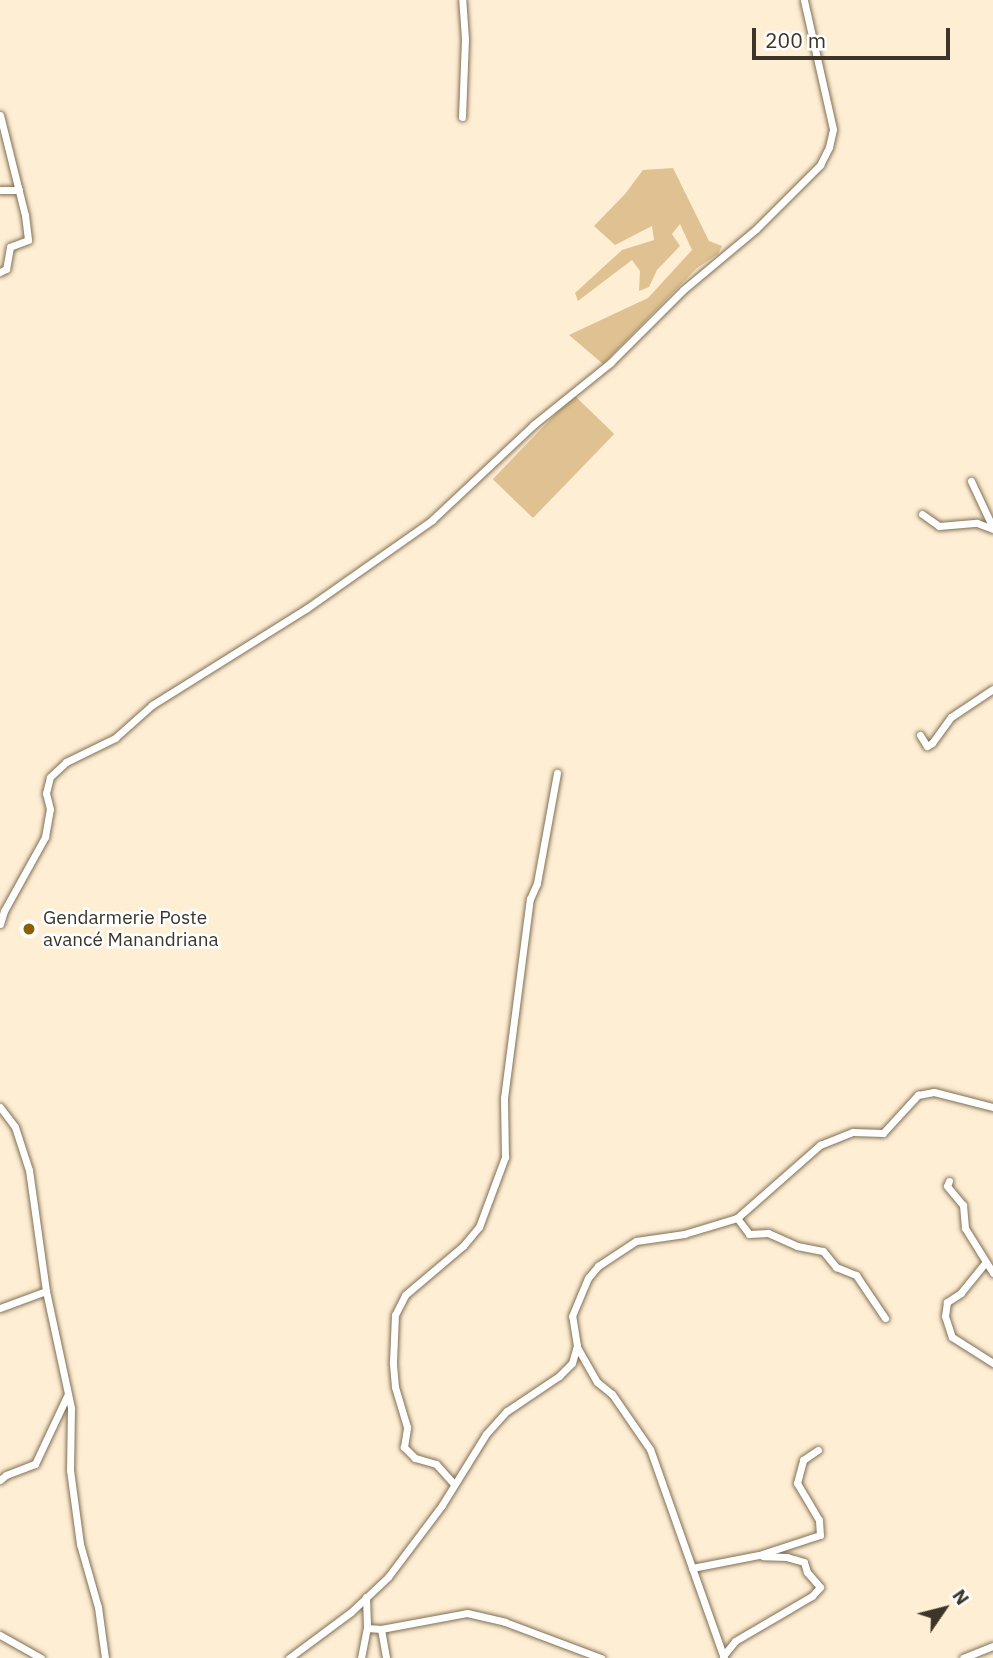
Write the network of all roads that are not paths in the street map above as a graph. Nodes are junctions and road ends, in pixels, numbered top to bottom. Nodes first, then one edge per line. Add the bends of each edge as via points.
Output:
1 (462, 0) edge
2 (804, 0) edge
3 (0, 115) edge
4 (462, 117) dead end
5 (0, 190) edge
6 (19, 190) junction
7 (0, 272) edge
8 (971, 481) dead end
9 (922, 514) dead end
10 (993, 528) edge
11 (993, 689) edge
12 (920, 735) dead end
13 (557, 773) dead end
14 (0, 924) edge
15 (0, 1107) edge
16 (993, 1107) edge
17 (949, 1181) dead end
18 (737, 1218) junction
19 (985, 1263) junction
20 (993, 1273) edge
21 (46, 1291) junction
22 (0, 1308) edge
23 (885, 1318) dead end
24 (577, 1346) junction
25 (993, 1363) edge
26 (68, 1394) junction
27 (818, 1450) dead end
28 (0, 1480) edge
29 (454, 1484) junction
30 (759, 1555) junction
31 (692, 1568) junction
32 (366, 1597) junction
33 (367, 1628) junction
34 (381, 1629) junction
35 (0, 1635) edge
36 (993, 1646) edge
37 (723, 1657) edge
38 (41, 1658) edge
39 (105, 1658) edge
40 (289, 1658) edge
41 (361, 1658) edge
42 (386, 1658) edge
43 (601, 1658) edge
44 (963, 1658) edge

1 - 4 street
2 - 14 street via 833,129 820,165 756,229 682,290 610,363 533,425 432,520 307,608 152,705 115,738 66,762 50,778 45,837
3 - 6 street
5 - 6 street
6 - 7 street via 27,240 10,247 5,269
8 - 10 street
9 - 10 street via 939,526 977,523
11 - 12 street via 950,717 932,743 927,746
13 - 29 street via 530,899 504,1098 505,1157 479,1227 405,1294 395,1315 393,1362 407,1427 404,1447 415,1458 436,1465
15 - 21 street via 15,1127 29,1170
16 - 18 street via 933,1092 918,1095 883,1133 853,1132 820,1144
17 - 19 street via 947,1186 963,1205 965,1228
18 - 23 street via 748,1234 768,1233 823,1251 836,1267 856,1275
18 - 24 street via 684,1234 636,1241 598,1266 572,1316
19 - 20 street
19 - 25 street via 961,1293 947,1302 945,1316 952,1337
21 - 22 street
21 - 26 street
24 - 29 street via 572,1363 559,1376 507,1411 485,1434
24 - 31 street via 597,1382 612,1394 650,1449
26 - 28 street via 35,1464
26 - 39 street via 70,1471 80,1544 98,1607
27 - 30 street via 803,1460 797,1483 819,1520 820,1535
29 - 32 street via 404,1558
30 - 31 street
30 - 37 street via 804,1562 820,1587 734,1641
31 - 37 street
32 - 33 street
32 - 40 street
33 - 34 street
33 - 41 street
34 - 42 street
34 - 43 street via 467,1613 505,1622
35 - 38 street
36 - 44 street

